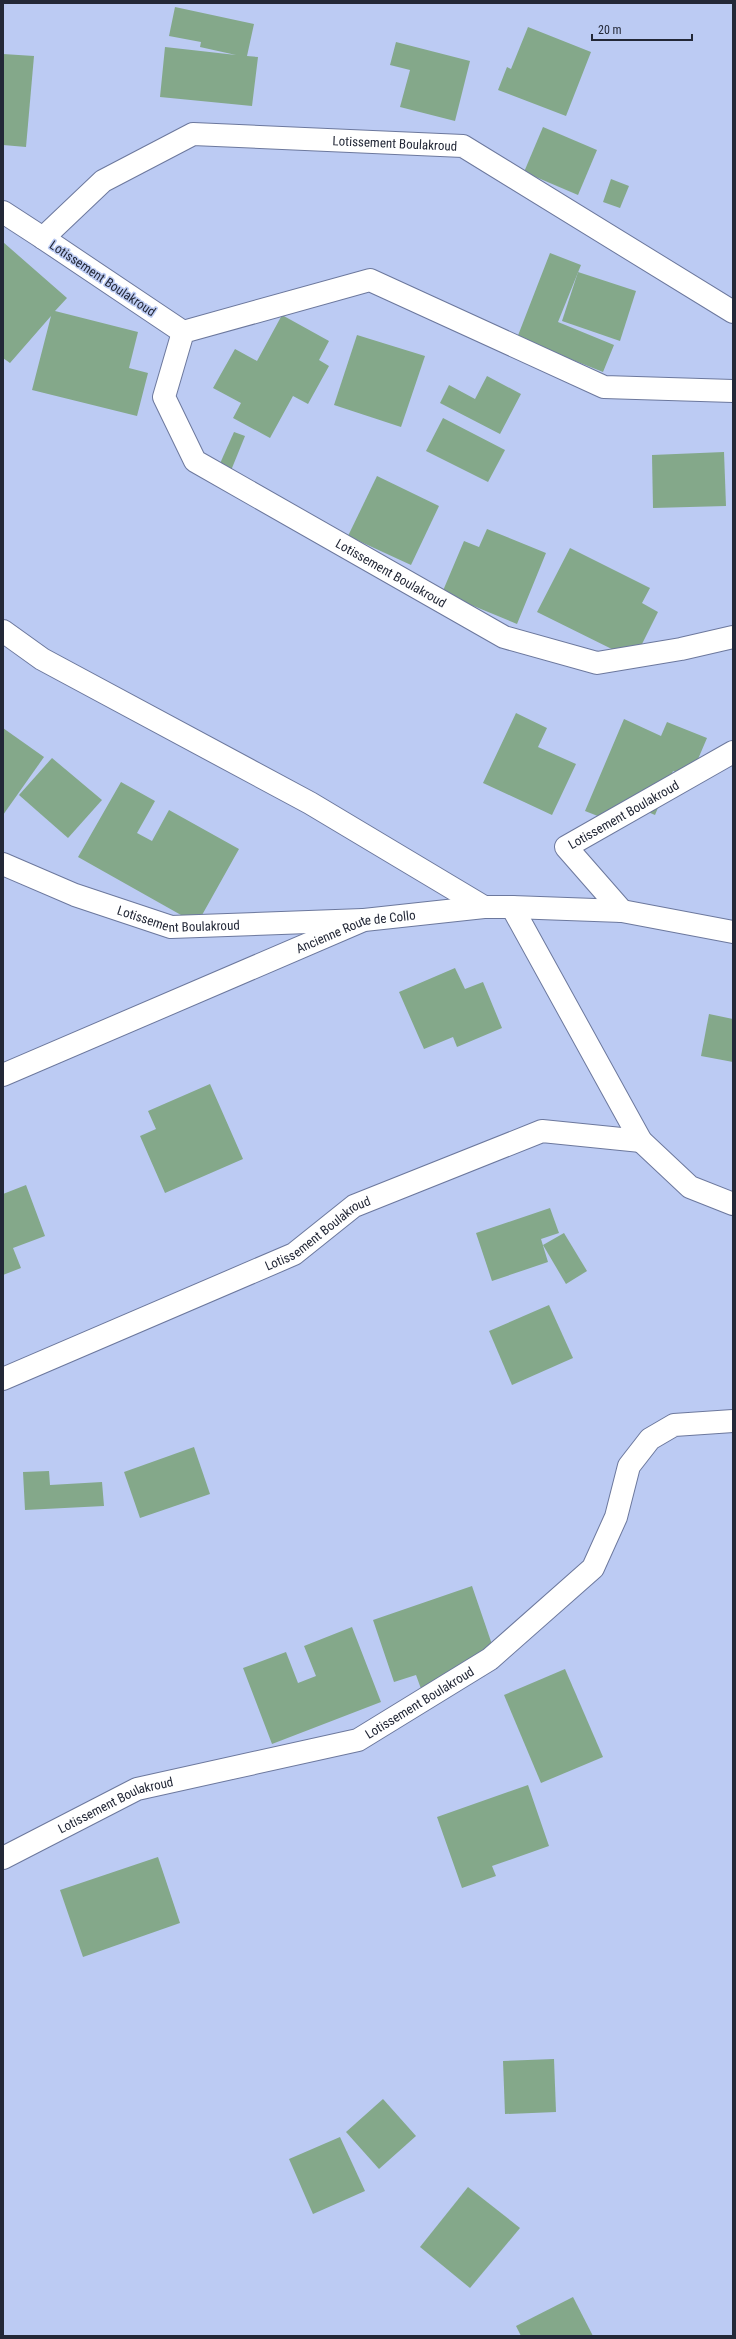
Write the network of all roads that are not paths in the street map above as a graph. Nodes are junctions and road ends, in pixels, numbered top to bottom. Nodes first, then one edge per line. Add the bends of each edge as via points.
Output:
1 (3, 212) edge
2 (43, 238) junction
3 (733, 312) edge
4 (183, 332) junction
5 (733, 391) edge
6 (3, 631) edge
7 (733, 637) edge
8 (733, 752) edge
9 (3, 864) edge
10 (484, 907) junction
11 (512, 907) junction
12 (622, 911) junction
13 (364, 920) junction
14 (733, 932) edge
15 (3, 1075) edge
16 (641, 1141) junction
17 (733, 1204) edge
18 (3, 1379) edge
19 (733, 1421) edge
20 (3, 1858) edge

1 - 2 street, Lotissement Boulakroud
2 - 3 street, Lotissement Boulakroud via 103,181 193,134 463,146
2 - 4 street, Lotissement Boulakroud
4 - 5 street via 370,280 604,387
4 - 7 street, Lotissement Boulakroud via 164,397 195,461 504,637 597,663 681,649
6 - 10 street via 42,659 310,803
8 - 12 street, Lotissement Boulakroud via 566,847
9 - 13 street, Lotissement Boulakroud via 75,895 171,926
10 - 11 street, Ancienne Route de Collo
10 - 13 street, Ancienne Route de Collo
11 - 12 street, Ancienne Route de Collo
11 - 16 street
12 - 14 street, Ancienne Route de Collo
13 - 15 street, Ancienne Route de Collo
16 - 17 street via 690,1187
16 - 18 street, Lotissement Boulakroud via 542,1131 354,1206 294,1254
19 - 20 street, Lotissement Boulakroud via 674,1425 650,1439 629,1466 616,1517 593,1568 490,1659 358,1740 137,1789

